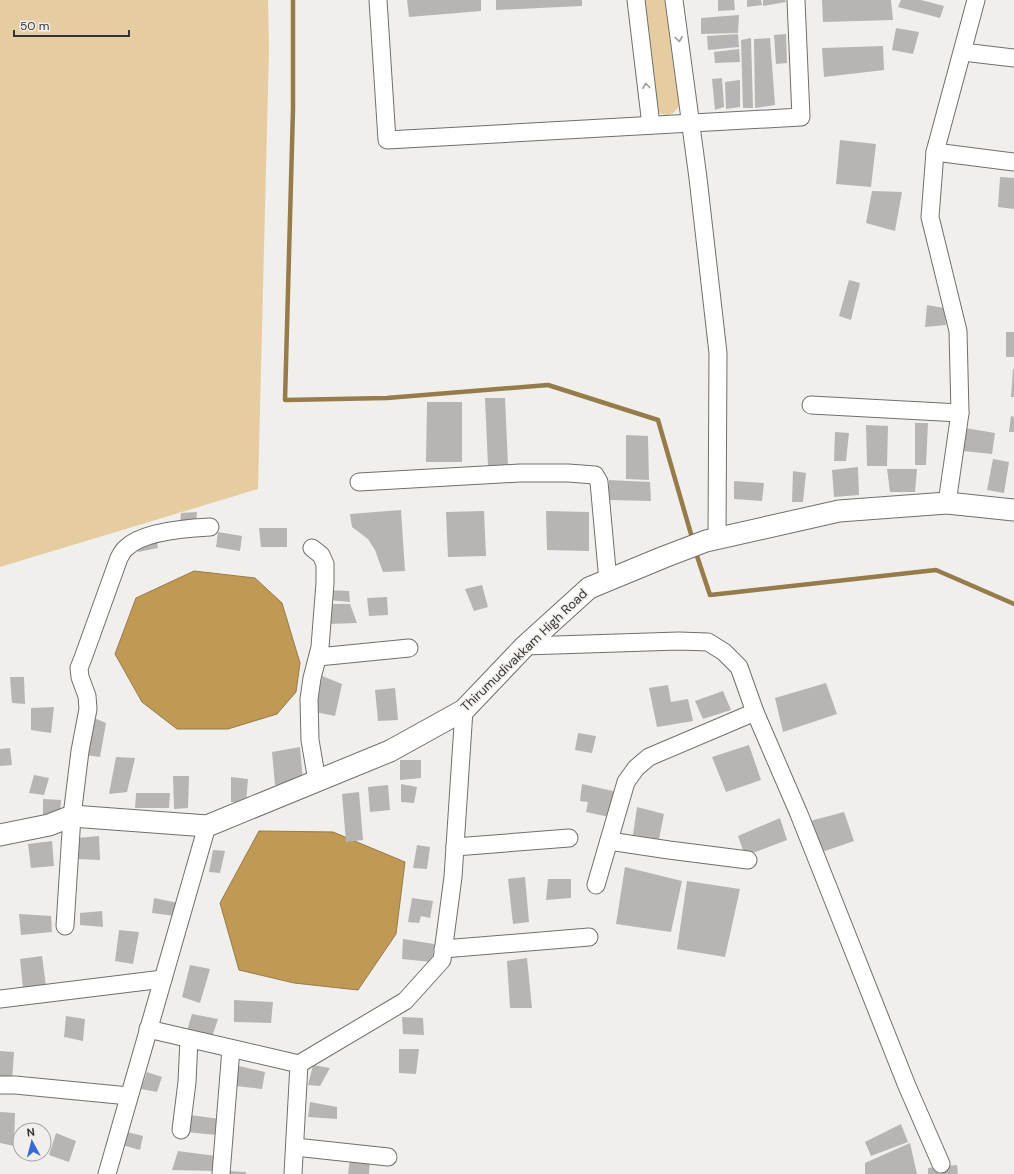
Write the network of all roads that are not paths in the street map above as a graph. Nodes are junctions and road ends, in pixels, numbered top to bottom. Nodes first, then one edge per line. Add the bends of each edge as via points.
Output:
1 (378, 0) edge
2 (636, 0) edge
3 (674, 0) edge
4 (796, 0) edge
5 (976, 0) edge
6 (963, 52) junction
7 (1014, 58) edge
8 (690, 123) junction
9 (651, 125) junction
10 (935, 152) junction
11 (1014, 162) edge
12 (811, 405) dead end
13 (960, 413) junction
14 (359, 482) dead end
15 (947, 503) junction
16 (1014, 510) edge
17 (210, 527) dead end
18 (711, 540) junction
19 (312, 548) dead end
20 (608, 581) junction
21 (525, 646) junction
22 (409, 648) dead end
23 (318, 657) junction
24 (464, 710) junction
25 (755, 712) junction
26 (317, 781) junction
27 (72, 816) junction
28 (207, 826) junction
29 (0, 835) edge
30 (569, 838) dead end
31 (609, 840) junction
32 (455, 847) junction
33 (748, 860) dead end
34 (596, 885) dead end
35 (65, 926) dead end
36 (589, 937) dead end
37 (443, 949) junction
38 (163, 979) junction
39 (0, 999) edge
40 (148, 1029) junction
41 (189, 1039) junction
42 (231, 1049) junction
43 (299, 1064) junction
44 (0, 1085) edge
45 (129, 1096) junction
46 (180, 1130) dead end
47 (295, 1147) junction
48 (388, 1157) dead end
49 (941, 1164) dead end
50 (107, 1174) edge
51 (221, 1174) edge
52 (294, 1174) edge

1 - 9 street via 387,140
9 -> 2 street
3 -> 8 street
4 - 8 street via 801,117
5 - 6 street
6 - 7 street
6 - 10 street
8 - 9 street
8 - 18 street via 718,353
10 - 11 street
10 - 13 street via 930,217 958,331
12 - 13 street
13 - 15 street
14 - 20 street via 520,473 595,475 599,482
15 - 16 street, Thirumudivakkam High Road
15 - 18 street, Thirumudivakkam High Road via 839,511
17 - 27 street via 181,528 151,535 126,548 119,558 79,668 88,709
18 - 20 street, Thirumudivakkam High Road
19 - 23 street via 321,555 325,570
20 - 21 street, Thirumudivakkam High Road via 588,588
21 - 24 street, Thirumudivakkam High Road
21 - 25 street via 708,642 724,652 739,667
22 - 23 street
23 - 26 street via 309,699 310,740
24 - 26 street, Thirumudivakkam High Road via 390,751
24 - 32 street
25 - 31 street via 650,757 636,768 626,782
25 - 49 street
26 - 28 street, Thirumudivakkam High Road
27 - 28 street, Thirumudivakkam High Road
27 - 29 street, Thirumudivakkam High Road via 49,825
27 - 35 street
28 - 38 street
30 - 32 street
31 - 33 street
31 - 34 street
32 - 37 street
36 - 37 street
37 - 43 street via 442,960 405,1001
38 - 39 street
38 - 40 street
40 - 41 street
40 - 45 street
41 - 42 street
41 - 46 street via 187,1082
42 - 43 street
42 - 51 street
43 - 47 street
44 - 45 street
45 - 50 street
47 - 48 street
47 - 52 street

